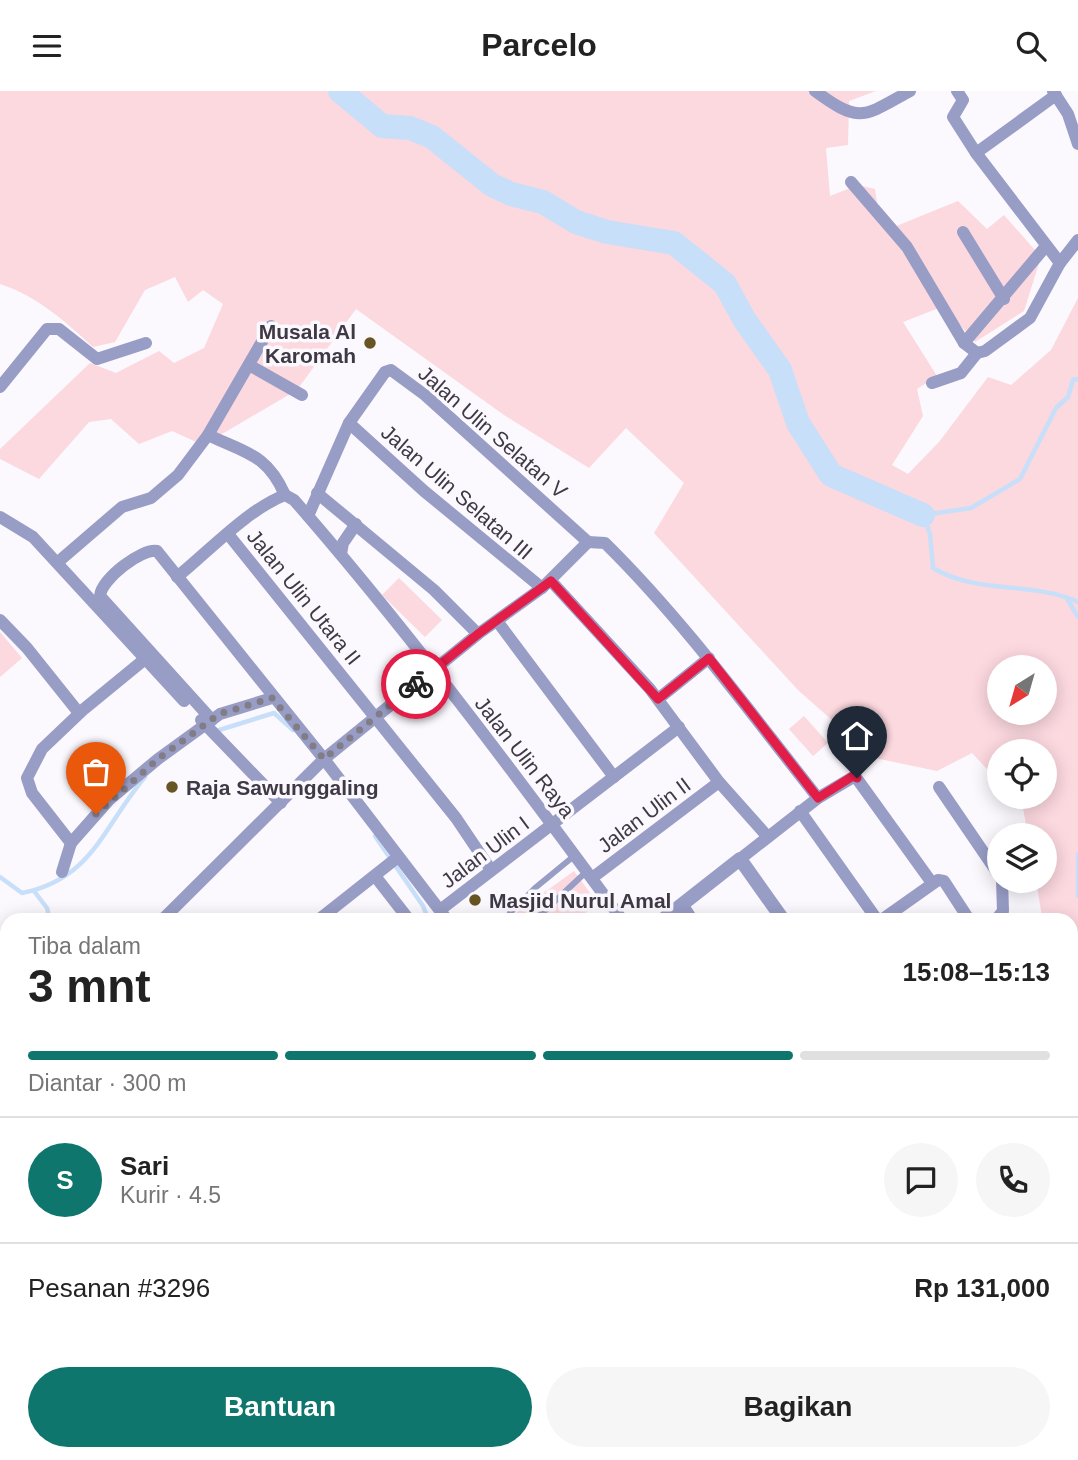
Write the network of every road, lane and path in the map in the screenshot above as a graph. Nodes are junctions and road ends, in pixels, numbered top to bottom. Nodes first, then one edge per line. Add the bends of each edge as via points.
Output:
1 (815, 91) edge
2 (911, 91) edge
3 (957, 91) edge
4 (1054, 93) edge
5 (1073, 110) edge
6 (1078, 144) edge
7 (976, 153) junction
8 (851, 182) dead end
9 (963, 232) dead end
10 (1078, 240) edge
11 (1046, 246) junction
12 (1060, 263) junction
13 (1004, 299) junction
14 (271, 326) dead end
15 (146, 342) dead end
16 (964, 344) junction
17 (977, 352) junction
18 (249, 365) junction
19 (932, 383) dead end
20 (0, 387) edge
21 (302, 395) dead end
22 (348, 423) junction
23 (208, 435) junction
24 (317, 493) junction
25 (285, 495) junction
26 (308, 516) junction
27 (0, 517) edge
28 (356, 524) junction
29 (229, 534) junction
30 (589, 542) junction
31 (341, 554) junction
32 (58, 562) junction
33 (177, 577) junction
34 (546, 585) junction
35 (0, 620) edge
36 (497, 621) junction
37 (127, 632) junction
38 (478, 634) junction
39 (709, 658) junction
40 (145, 659) junction
41 (433, 671) junction
42 (272, 698) junction
43 (658, 699) junction
44 (79, 713) junction
45 (377, 717) junction
46 (211, 727) junction
47 (679, 727) junction
48 (321, 762) junction
49 (614, 777) junction
50 (719, 782) junction
51 (939, 787) dead end
52 (818, 798) junction
53 (281, 803) junction
54 (800, 811) junction
55 (553, 825) junction
56 (767, 837) junction
57 (71, 843) junction
58 (576, 854) junction
59 (987, 857) edge
60 (740, 859) junction
61 (395, 860) junction
62 (491, 870) junction
63 (62, 872) dead end
64 (590, 875) junction
65 (375, 876) junction
66 (938, 882) junction
67 (1002, 893) edge
68 (682, 904) junction
69 (169, 913) edge
70 (327, 913) edge
71 (404, 913) edge
72 (442, 913) edge
73 (446, 913) edge
74 (510, 913) dead end
75 (543, 913) edge
76 (617, 913) edge
77 (671, 913) edge
78 (688, 913) edge
79 (778, 913) edge
80 (873, 913) edge
81 (891, 913) edge
82 (963, 913) edge
83 (1001, 913) edge

1 - 2 street via 853,114 878,109
3 - 7 street via 963,100 953,117
4 - 5 street
4 - 7 street
5 - 6 street
7 - 11 street
8 - 16 street via 907,247
9 - 13 street
10 - 12 street
11 - 12 street
11 - 13 street
12 - 17 street via 1030,319
13 - 16 street
14 - 18 street
15 - 20 street via 97,359 59,329 47,329
16 - 17 street
17 - 19 street via 961,373
18 - 21 street
18 - 23 street
22 - 24 street
22 - 30 street, Jalan Ulin Selatan V via 391,370
22 - 34 street, Jalan Ulin Selatan III via 434,500
23 - 25 street, Jalan Ulin Raya via 267,464
23 - 32 street via 163,489 122,507
24 - 26 street
24 - 28 street
25 - 26 street, Jalan Ulin Raya
25 - 29 street
26 - 31 street, Jalan Ulin Raya
27 - 32 street via 33,537
28 - 31 street
28 - 38 street
29 - 33 street
29 - 45 street, Jalan Ulin Utara II
30 - 34 street
30 - 39 street via 605,543 650,587
31 - 41 street, Jalan Ulin Raya
32 - 37 street
33 - 37 street via 157,551 147,551 111,575 100,596
33 - 42 street
34 - 36 street
34 - 43 street, Jalan Ulin Selatan III
35 - 44 street
36 - 38 street
36 - 49 street
37 - 40 street
37 - 46 street
38 - 41 street
39 - 43 street
39 - 52 street
40 - 44 street
40 - 46 street
41 - 45 street
41 - 55 street, Jalan Ulin Raya
42 - 46 street via 219,714
42 - 48 street
43 - 47 street, Jalan Ulin Selatan III
44 - 57 street via 42,749 27,778 32,793
45 - 48 street
45 - 62 street, Jalan Ulin Utara II
46 - 53 street
46 - 57 street via 158,759 109,800
47 - 49 street, Jalan Ulin I
47 - 50 street, Jalan Ulin Selatan III
48 - 53 street
48 - 61 street
49 - 55 street, Jalan Ulin I
50 - 56 street, Jalan Ulin Selatan III
50 - 64 street, Jalan Ulin II
51 - 59 street
52 - 54 street
52 - 66 street via 853,776 859,780
53 - 69 street
54 - 56 street
54 - 80 street
55 - 58 street, Jalan Ulin Raya
55 - 62 street, Jalan Ulin I
56 - 60 street
57 - 63 street
58 - 64 street, Jalan Ulin Raya
58 - 74 lane
60 - 68 street
60 - 79 street
61 - 65 street
61 - 72 street
62 - 73 street, Jalan Ulin I
64 - 75 lane
64 - 76 street, Jalan Ulin Raya
65 - 70 street
65 - 71 street
66 - 81 street
66 - 82 street
67 - 83 street
68 - 77 street
68 - 78 street

